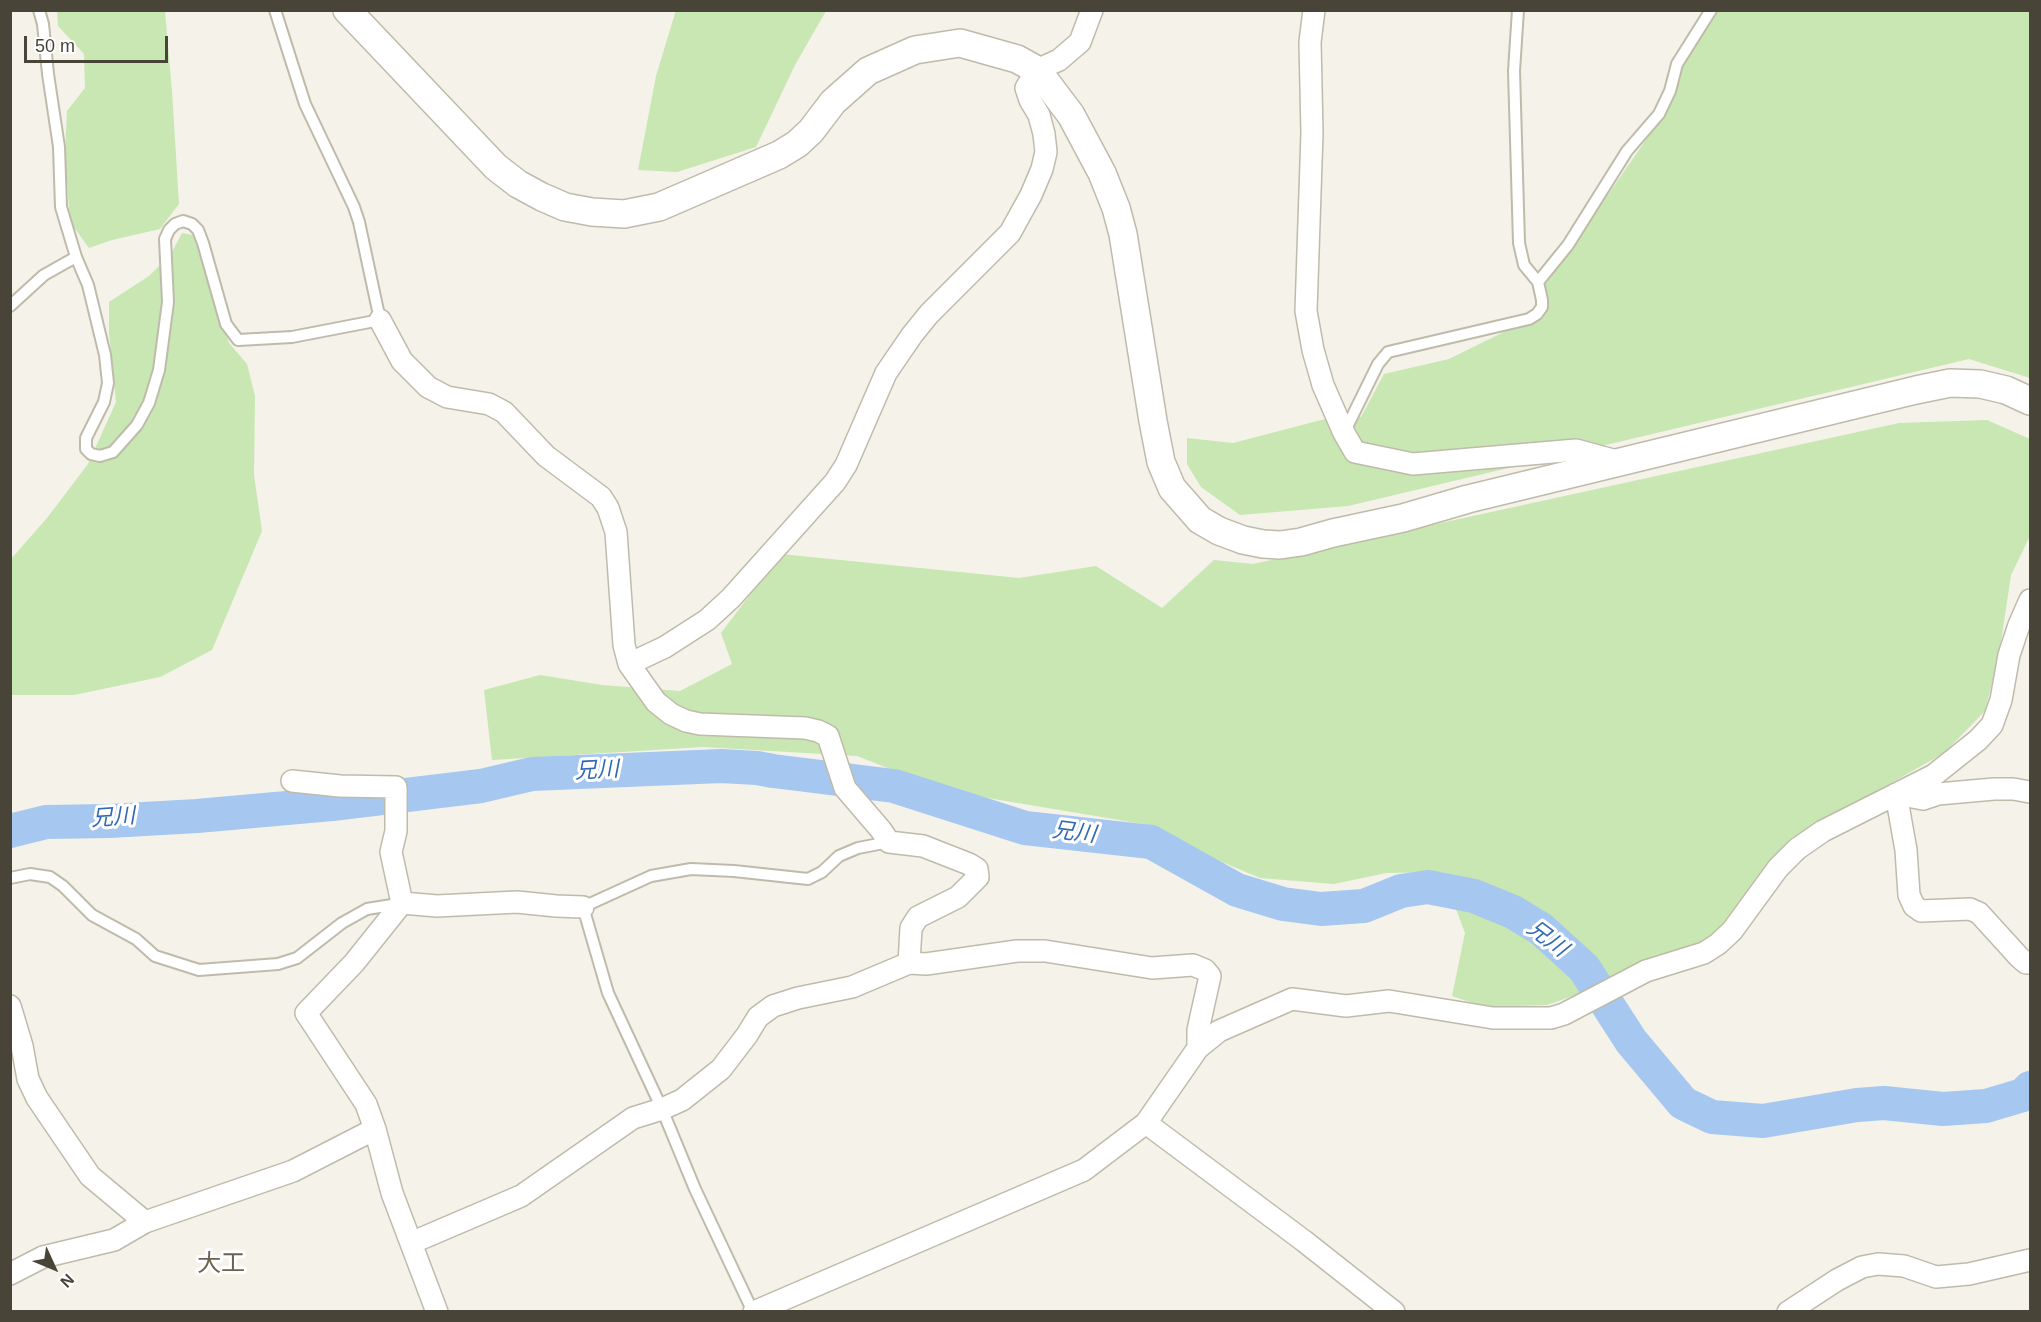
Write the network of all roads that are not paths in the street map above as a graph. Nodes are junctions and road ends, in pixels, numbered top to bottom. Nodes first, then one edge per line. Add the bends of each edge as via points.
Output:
1 (39, 10) edge
2 (275, 10) edge
3 (347, 10) edge
4 (1092, 10) edge
5 (1314, 10) edge
6 (1518, 10) edge
7 (1711, 10) edge
8 (1037, 70) junction
9 (76, 257) junction
10 (1538, 282) junction
11 (10, 306) edge
12 (380, 320) junction
13 (2031, 401) edge
14 (1344, 433) junction
15 (1621, 462) junction
16 (2031, 600) edge
17 (629, 664) junction
18 (292, 780) dead end
19 (2031, 792) edge
20 (1896, 794) junction
21 (889, 842) junction
22 (10, 878) edge
23 (402, 903) junction
24 (583, 907) junction
25 (909, 963) junction
26 (2031, 963) edge
27 (10, 1006) edge
28 (16, 1047) edge
29 (1198, 1048) junction
30 (662, 1109) junction
31 (1146, 1123) junction
32 (375, 1129) junction
33 (145, 1222) junction
34 (411, 1243) junction
35 (2031, 1260) edge
36 (10, 1274) edge
37 (437, 1311) edge
38 (754, 1311) edge
39 (1394, 1311) edge
40 (1788, 1311) edge

1 - 9 lane via 59,147 61,207
2 - 12 lane via 305,104 354,207
3 - 8 street via 496,167 542,197 592,212 624,214 659,207 779,155 811,131 833,102 868,71 915,50 960,43 1017,59
4 - 8 street via 1080,42 1059,60
5 - 14 street via 1310,42 1312,133 1306,311 1323,385
6 - 10 lane via 1514,71 1519,243 1524,265
7 - 10 lane via 1677,64 1659,114 1627,151 1568,245
8 - 15 street via 1075,123 1102,172 1116,208 1161,462 1172,488 1200,520 1243,540 1280,545
8 - 17 street via 1026,88 1039,115 1046,152 1031,195 1010,233 912,335 886,373 835,482 707,620
9 - 11 lane via 44,275
9 - 12 lane via 88,285 105,355 108,383 104,402 86,438 86,449 100,456 113,452 137,425 149,403 159,370 168,302 165,239 175,224 183,221 198,230 226,324 238,340 292,336
10 - 14 lane via 1542,307 1529,319 1388,352 1378,364
12 - 17 street via 402,361 428,387 447,397 489,404 504,412 546,456 601,497 616,532 623,636
13 - 15 street via 1980,384 1950,383
14 - 15 street via 1355,452 1413,464 1576,450
16 - 20 street via 2009,655 1992,725 1934,775
17 - 21 street via 656,702 686,722 805,728 828,736 845,788
18 - 23 street via 396,787 396,831 391,852
19 - 20 street via 1994,789 1923,799
20 - 26 street via 1909,896 1914,906 1921,911 1970,909 1979,913 2019,957
20 - 29 street via 1822,831 1797,849 1718,944 1704,953 1646,971 1564,1014 1551,1018 1493,1018 1389,1001 1346,1005 1292,999 1220,1030
21 - 24 lane via 839,856 808,879 691,869 651,876
21 - 25 street via 923,846 977,869 978,877 958,897 918,917 911,928
22 - 23 lane via 30,874 50,878 92,915 136,939 155,956 199,970 278,964 297,958 367,909
23 - 24 street via 437,906 517,902
23 - 32 street via 354,963 306,1013 361,1096
24 - 30 lane via 608,993
25 - 29 street via 1045,951 1152,968 1193,965 1210,975
25 - 30 street via 852,987 773,1006 758,1017 721,1069 682,1100
27 - 28 street
28 - 33 street via 37,1098 90,1176
29 - 31 street
30 - 34 street via 633,1118 521,1196
30 - 38 lane via 695,1189
31 - 38 street via 1084,1170
31 - 39 street
32 - 33 street via 293,1171
32 - 34 street via 392,1193
33 - 36 street via 114,1240 43,1257
34 - 37 street
35 - 40 street via 1936,1277 1904,1266 1862,1267

